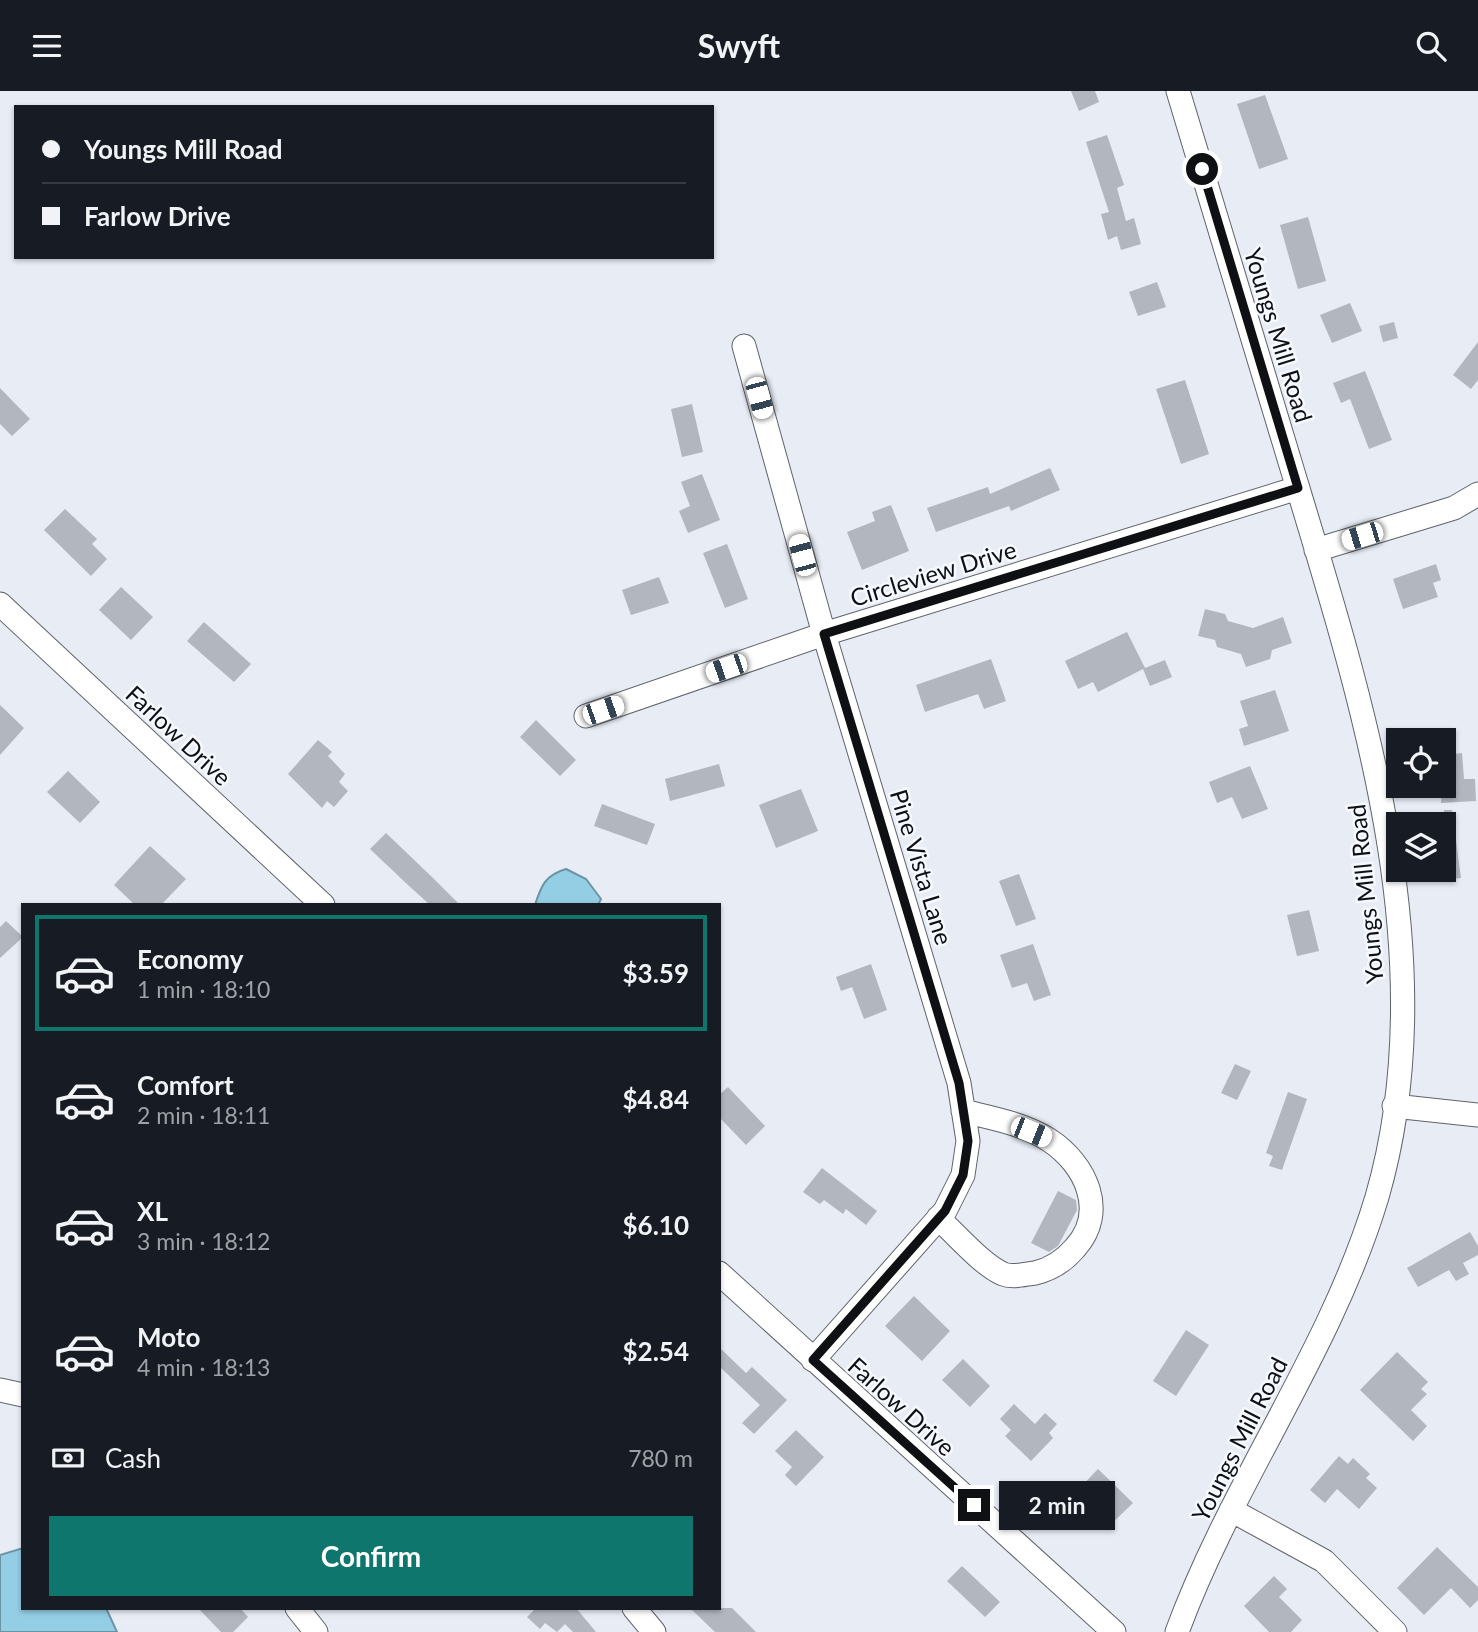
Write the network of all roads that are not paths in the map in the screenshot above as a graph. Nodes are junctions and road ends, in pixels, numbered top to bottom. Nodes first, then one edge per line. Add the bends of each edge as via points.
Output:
1 (1178, 91) edge
2 (744, 346) dead end
3 (1298, 488) junction
4 (1478, 494) edge
5 (1316, 550) junction
6 (0, 604) edge
7 (824, 634) junction
8 (586, 716) dead end
9 (321, 903) edge
10 (1394, 1106) junction
11 (963, 1111) junction
12 (1478, 1115) edge
13 (938, 1219) junction
14 (721, 1275) edge
15 (813, 1360) junction
16 (0, 1390) edge
17 (21, 1395) edge
18 (1231, 1510) junction
19 (299, 1610) edge
20 (636, 1610) edge
21 (316, 1632) edge
22 (654, 1632) edge
23 (1114, 1632) edge
24 (1177, 1632) edge
25 (1395, 1632) edge

1 - 3 street, Youngs Mill Road
2 - 7 street, Pine Vista Lane
3 - 5 street, Youngs Mill Road
3 - 7 street, Circleview Drive
4 - 5 street via 1454,508
5 - 10 street, Youngs Mill Road via 1362,705 1390,860 1403,1018
6 - 9 street, Farlow Drive
7 - 8 street, Circleview Drive
7 - 11 street, Pine Vista Lane via 959,1083
10 - 12 street
10 - 18 street, Youngs Mill Road via 1376,1199 1345,1287
11 - 13 street, Pine Vista Lane via 968,1141 963,1175
11 - 13 street via 1048,1139 1082,1174 1091,1193 1092,1214 1087,1232 1066,1259 1049,1270 1014,1276 994,1268
13 - 15 street, Pine Vista Lane
14 - 15 street, Farlow Drive
15 - 23 street, Farlow Drive
16 - 17 street
18 - 24 street, Youngs Mill Road
18 - 25 street via 1324,1561
19 - 21 street
20 - 22 street

